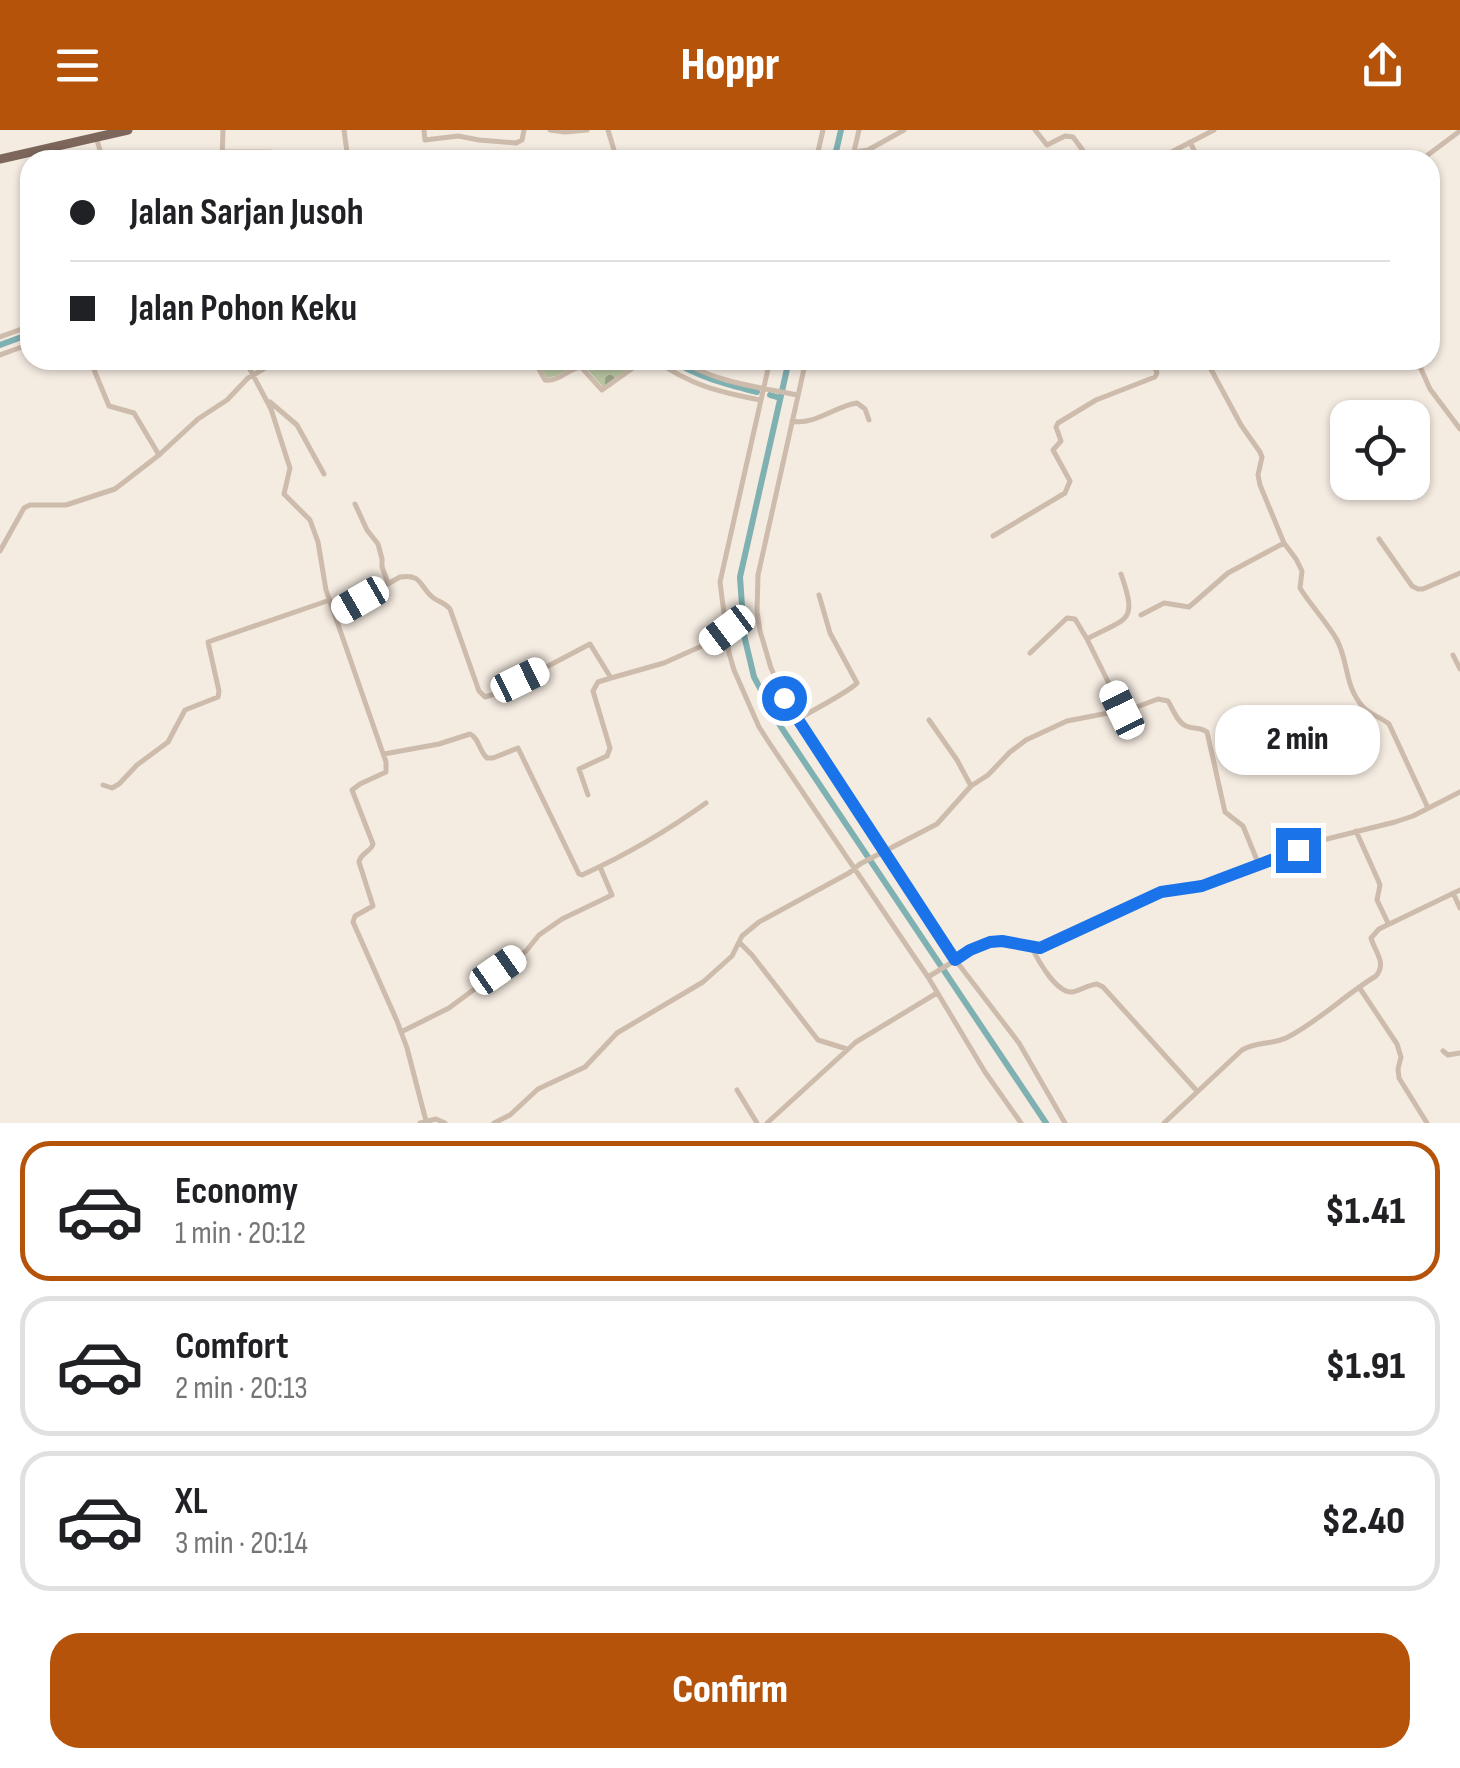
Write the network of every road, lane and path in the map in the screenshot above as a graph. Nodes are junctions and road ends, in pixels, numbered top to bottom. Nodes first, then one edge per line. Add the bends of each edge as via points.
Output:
1 (128, 130) edge
2 (424, 130) edge
3 (524, 130) edge
4 (550, 130) edge
5 (587, 130) edge
6 (904, 130) edge
7 (1035, 130) edge
8 (1214, 130) edge
9 (1460, 131) edge
10 (96, 137) junction
11 (1190, 142) junction
12 (39, 150) edge
13 (99, 150) edge
14 (868, 150) edge
15 (1083, 150) edge
16 (1175, 150) edge
17 (1194, 150) edge
18 (1434, 150) edge
19 (94, 370) edge
20 (249, 370) edge
21 (264, 370) edge
22 (540, 370) edge
23 (570, 370) edge
24 (583, 370) edge
25 (631, 370) edge
26 (671, 370) edge
27 (701, 370) edge
28 (768, 370) edge
29 (802, 370) edge
30 (1156, 370) edge
31 (1211, 370) edge
32 (1422, 370) edge
33 (253, 377) junction
34 (763, 388) junction
35 (794, 394) junction
36 (266, 400) junction
37 (760, 400) junction
38 (869, 420) dead end
39 (792, 421) junction
40 (1460, 429) edge
41 (159, 456) junction
42 (324, 474) dead end
43 (356, 504) dead end
44 (993, 536) dead end
45 (1378, 539) dead end
46 (1284, 544) junction
47 (0, 551) edge
48 (1460, 573) edge
49 (1122, 574) dead end
50 (388, 584) junction
51 (819, 595) dead end
52 (330, 600) junction
53 (335, 614) junction
54 (1141, 616) dead end
55 (727, 630) junction
56 (1087, 640) junction
57 (1030, 653) dead end
58 (1453, 654) dead end
59 (1460, 669) edge
60 (611, 678) junction
61 (1122, 710) junction
62 (797, 720) junction
63 (929, 720) dead end
64 (384, 754) junction
65 (103, 785) dead end
66 (971, 786) junction
67 (1460, 792) edge
68 (588, 795) dead end
69 (706, 803) dead end
70 (1429, 808) junction
71 (1356, 831) junction
72 (886, 852) junction
73 (1259, 865) junction
74 (858, 866) junction
75 (600, 867) junction
76 (1456, 892) edge
77 (1460, 908) edge
78 (1388, 924) junction
79 (739, 942) junction
80 (1032, 948) junction
81 (955, 960) junction
82 (928, 977) junction
83 (1359, 987) junction
84 (938, 993) junction
85 (401, 1032) junction
86 (847, 1050) junction
87 (1443, 1051) dead end
88 (1460, 1054) edge
89 (737, 1090) dead end
90 (1197, 1091) junction
91 (423, 1122) edge
92 (445, 1123) edge
93 (494, 1123) edge
94 (757, 1123) edge
95 (766, 1123) edge
96 (1022, 1123) edge
97 (1065, 1123) edge
98 (1164, 1123) edge
99 (1427, 1123) edge

1 - 10 main road
2 - 3 street via 425,140 516,142
4 - 5 street
6 - 14 street
7 - 15 street via 1047,145 1073,137
8 - 11 street
9 - 18 street
10 - 12 main road
10 - 13 street
11 - 16 street
11 - 17 street
19 - 41 street via 109,406 134,413
20 - 33 street
21 - 33 street
22 - 23 street via 552,380
24 - 25 street via 604,390
26 - 37 street via 694,384
27 - 34 street
28 - 34 street
29 - 35 street
30 - 44 street via 1152,379 1058,422 1061,441 1052,450 1069,488
31 - 46 street via 1260,452 1260,485
32 - 40 street
33 - 36 street
33 - 41 street
34 - 35 street
34 - 37 street
35 - 39 street
36 - 42 street via 297,426
36 - 52 street via 290,468 284,494 310,520
37 - 55 street via 720,582
38 - 39 street via 858,404
39 - 62 street via 757,594 765,651
41 - 47 street via 115,489 66,504 30,504
43 - 50 street via 378,544
45 - 48 street via 1418,590
46 - 54 street via 1228,573 1189,607 1164,602
46 - 70 street via 1302,571 1300,588 1337,642 1354,694 1389,724
49 - 56 street via 1130,602 1126,618
50 - 53 street
50 - 60 street via 412,576 447,604 485,697 590,644
51 - 62 street via 825,622 857,683
52 - 53 street
52 - 65 street via 208,642 218,697 185,710 168,742 119,784
53 - 64 street
55 - 60 street via 664,663
55 - 74 street via 734,670 759,727
56 - 57 street via 1068,618
56 - 61 street
58 - 59 street
60 - 68 street via 593,690 610,748 607,756 578,769
61 - 66 street via 1026,740
61 - 73 street via 1164,698 1181,722 1204,728 1225,812 1243,826
62 - 72 street
63 - 66 street
64 - 75 street via 470,734 490,759 518,748 579,874
64 - 85 street via 386,772 352,790 373,844 359,862 373,906 352,919
66 - 72 street via 937,824
67 - 70 street
69 - 75 street
70 - 71 street
71 - 73 street
71 - 78 street
72 - 74 street
72 - 81 street
73 - 80 street via 1202,886 1161,892
74 - 79 street via 758,922
74 - 82 street
75 - 85 street via 611,896 562,919 449,1008
76 - 77 street
76 - 78 street
78 - 83 street via 1371,938 1380,971
79 - 86 street via 818,1040
79 - 93 street via 703,982 618,1033 585,1067 538,1089
80 - 81 street via 990,942
80 - 90 street via 1062,989 1102,987
81 - 82 street
81 - 97 street via 1012,1034
82 - 84 street
83 - 90 street via 1292,1035 1242,1050
83 - 99 street via 1397,1044 1399,1078
84 - 86 street
84 - 96 street
85 - 91 street
86 - 95 street
87 - 88 street
89 - 94 street
90 - 98 street
91 - 92 street

